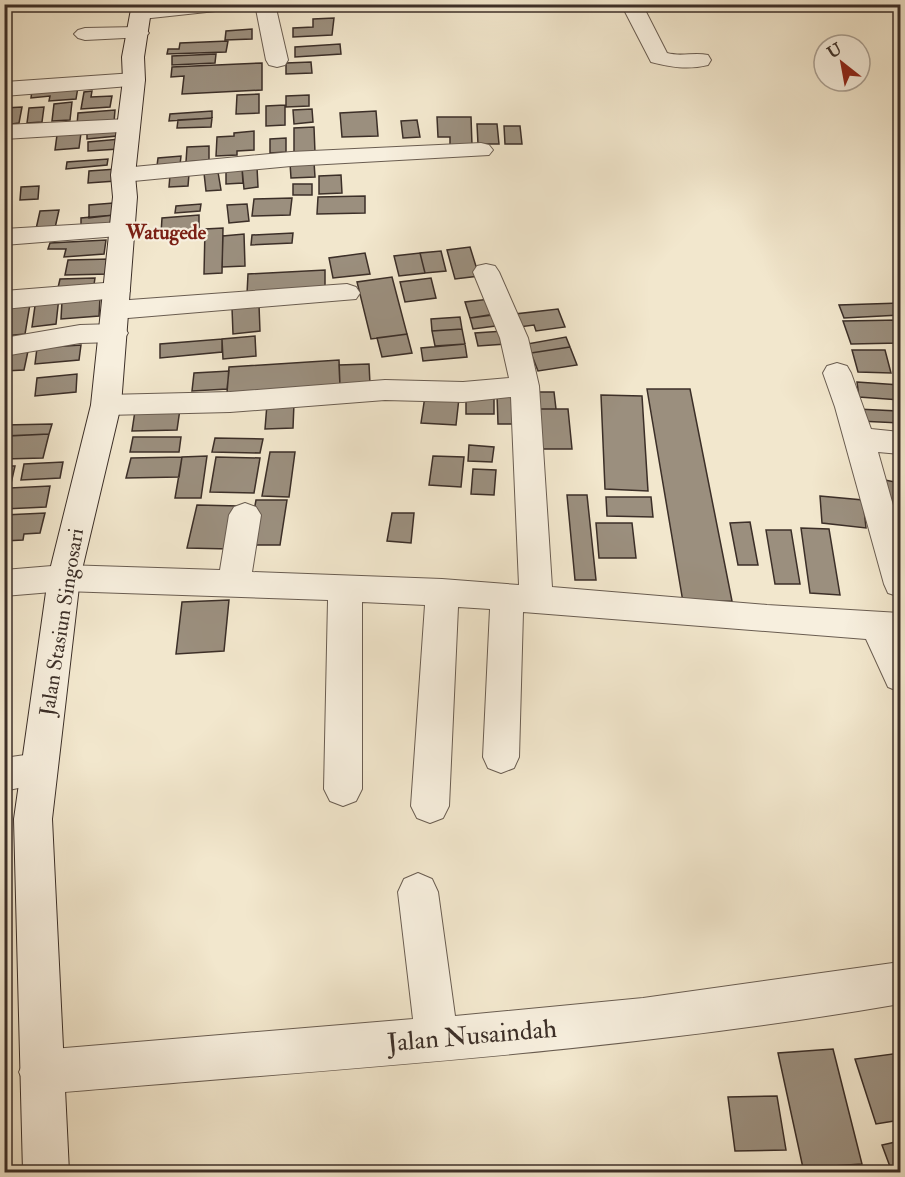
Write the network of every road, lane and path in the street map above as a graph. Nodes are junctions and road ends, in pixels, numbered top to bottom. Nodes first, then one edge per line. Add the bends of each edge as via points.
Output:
1 (225, 4) edge
2 (265, 4) edge
3 (630, 4) edge
4 (141, 17) edge
5 (85, 34) dead end
6 (277, 60) dead end
7 (700, 60) dead end
8 (134, 80) junction
9 (5, 89) edge
10 (128, 126) junction
11 (4, 132) edge
12 (481, 150) dead end
13 (123, 175) junction
14 (122, 230) junction
15 (4, 237) edge
16 (486, 272) dead end
17 (347, 294) dead end
18 (4, 300) edge
19 (116, 311) junction
20 (4, 347) edge
21 (837, 373) dead end
22 (525, 386) junction
23 (106, 405) junction
24 (859, 439) junction
25 (900, 443) edge
26 (245, 515) dead end
27 (64, 578) junction
28 (234, 582) junction
29 (4, 584) edge
30 (900, 584) edge
31 (345, 588) junction
32 (442, 592) junction
33 (522, 598) junction
34 (889, 627) edge
35 (900, 676) edge
36 (501, 758) dead end
37 (22, 772) edge
38 (343, 789) dead end
39 (430, 806) dead end
40 (418, 892) dead end
41 (900, 983) edge
42 (437, 1040) junction
43 (41, 1072) junction
44 (46, 1173) edge

1 - 4 street
2 - 6 street
3 - 7 street via 659,57 676,62
4 - 5 street
4 - 8 street, Jalan Stasiun Singosari via 133,57
8 - 9 street
8 - 10 street, Jalan Stasiun Singosari
10 - 11 street
10 - 13 street, Jalan Stasiun Singosari
12 - 13 street via 291,159
13 - 14 street, Jalan Stasiun Singosari
14 - 15 street
14 - 19 street, Jalan Stasiun Singosari
16 - 22 street via 514,338
17 - 19 street
18 - 19 street
19 - 20 street via 80,334
19 - 23 street, Jalan Stasiun Singosari
21 - 24 street
22 - 23 street via 463,392 385,390 230,402
22 - 33 street
23 - 27 street, Jalan Stasiun Singosari
24 - 25 street
24 - 30 street
26 - 28 street
27 - 28 street
27 - 29 street
27 - 37 street, Jalan Stasiun Singosari
28 - 31 street
31 - 32 street
31 - 38 street
32 - 33 street
32 - 39 street
33 - 34 street
33 - 36 street
34 - 35 street
37 - 43 street, Jalan Stasiun Singosari via 33,819
40 - 42 street
41 - 42 street, Jalan Nusaindah via 643,1019
42 - 43 street, Jalan Nusaindah
43 - 44 street, Jalan Stasiun Singosari

